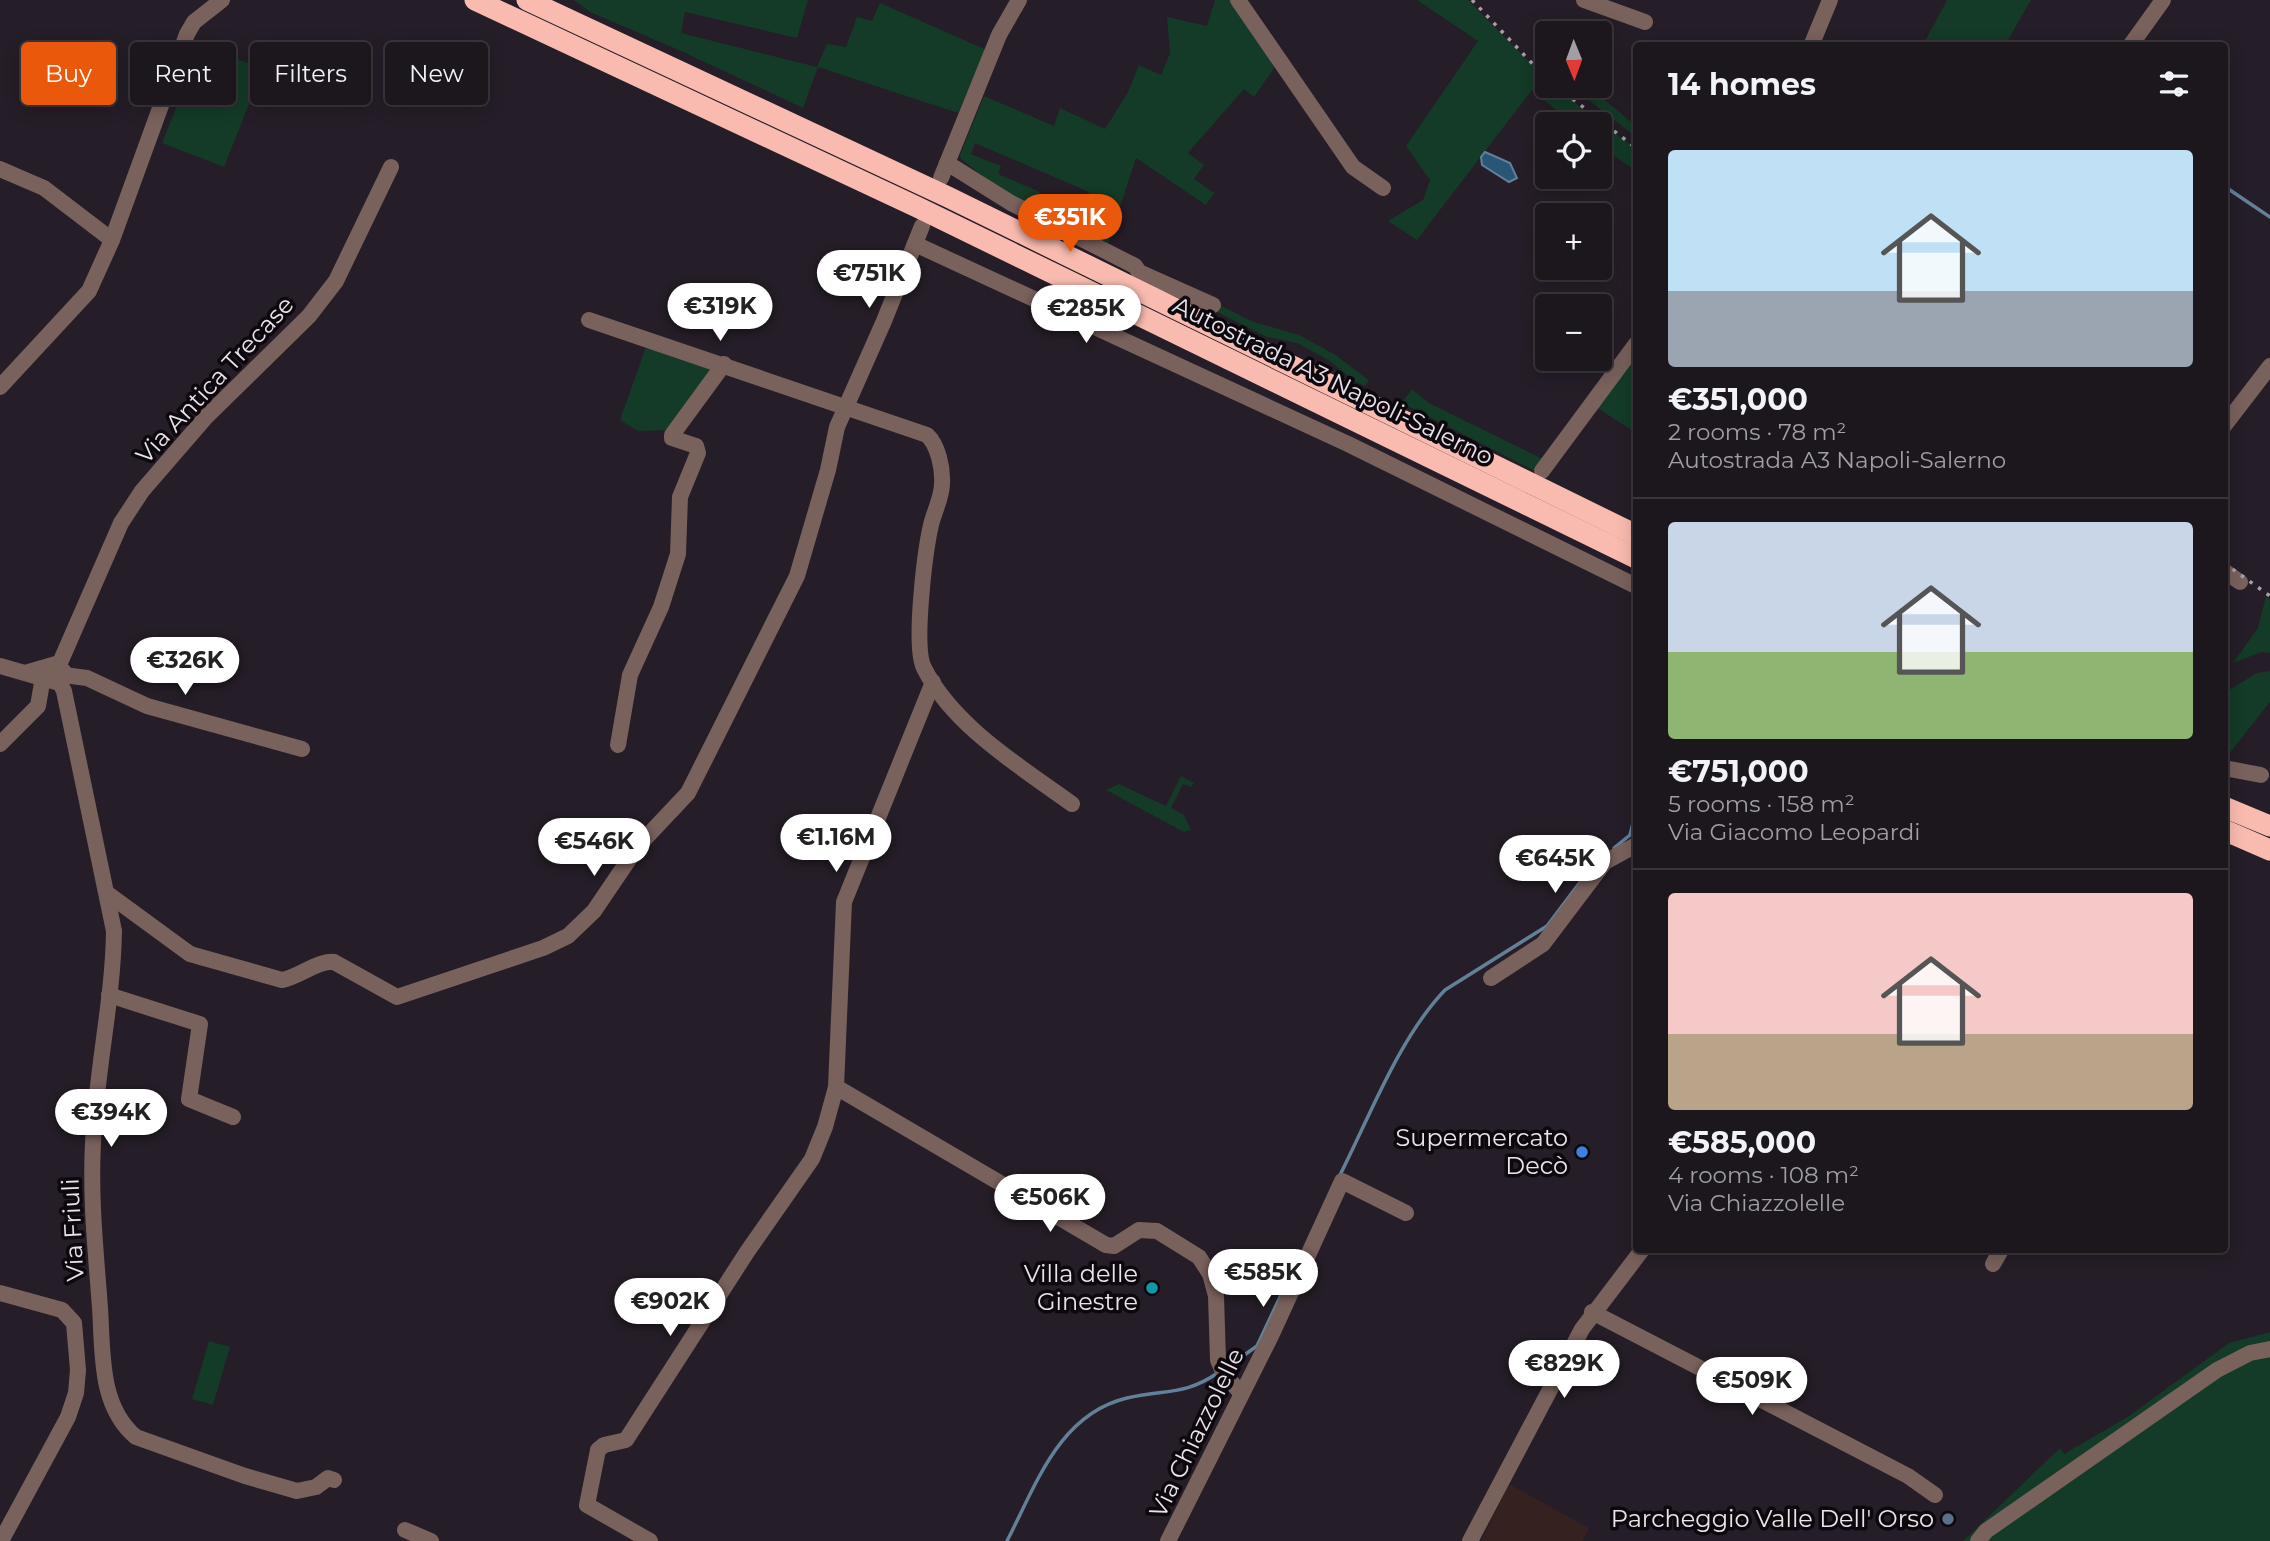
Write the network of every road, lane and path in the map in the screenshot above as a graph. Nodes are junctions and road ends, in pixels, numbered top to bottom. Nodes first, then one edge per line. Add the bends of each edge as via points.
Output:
1 (222, 0) edge
2 (475, 0) edge
3 (527, 0) edge
4 (1019, 0) edge
5 (1238, 0) edge
6 (1584, 0) edge
7 (1830, 0) edge
8 (2163, 0) edge
9 (1646, 22) dead end
10 (1813, 42) edge
11 (2133, 42) edge
12 (947, 163) junction
13 (391, 167) dead end
14 (0, 169) edge
15 (941, 178) dead end
16 (1383, 188) dead end
17 (922, 226) dead end
18 (112, 240) junction
19 (915, 244) junction
20 (1213, 305) dead end
21 (589, 320) dead end
22 (1633, 348) edge
23 (724, 364) junction
24 (2270, 366) edge
25 (0, 387) edge
26 (846, 405) junction
27 (2228, 421) edge
28 (1542, 471) dead end
29 (1633, 534) edge
30 (1633, 557) edge
31 (2228, 574) edge
32 (2240, 582) dead end
33 (1633, 585) edge
34 (0, 666) edge
35 (53, 674) junction
36 (933, 682) junction
37 (0, 744) edge
38 (618, 745) dead end
39 (302, 749) dead end
40 (2228, 769) edge
41 (2261, 775) dead end
42 (1072, 804) dead end
43 (2228, 809) edge
44 (2270, 827) edge
45 (2228, 832) edge
46 (1633, 847) edge
47 (2270, 850) edge
48 (108, 894) junction
49 (1491, 978) dead end
50 (109, 995) junction
51 (836, 1087) junction
52 (233, 1117) dead end
53 (1406, 1213) dead end
54 (1640, 1253) edge
55 (1999, 1253) edge
56 (1993, 1264) dead end
57 (0, 1293) edge
58 (1592, 1312) junction
59 (2270, 1349) edge
60 (1241, 1392) junction
61 (334, 1480) dead end
62 (1935, 1495) dead end
63 (405, 1530) dead end
64 (4, 1540) edge
65 (431, 1541) edge
66 (650, 1541) edge
67 (1168, 1541) edge
68 (1470, 1541) edge
69 (1978, 1541) edge

1 - 18 street via 194,22 187,34
2 - 30 highway, Autostrada A3 Napoli-Salerno via 905,201
3 - 29 highway, Autostrada A3 Napoli-Salerno via 948,197
4 - 12 street via 999,35
5 - 16 street via 1353,167
6 - 9 street
7 - 10 street
8 - 11 street
12 - 15 street
12 - 20 street via 1139,272
13 - 35 street, Via Antica Trecase via 336,281 309,316 206,417 142,491 121,523
14 - 18 street via 44,188
17 - 19 street
18 - 25 street via 89,290
19 - 26 street
19 - 33 street via 1273,409
21 - 23 street
22 - 28 street
23 - 26 street
23 - 38 street via 672,435 695,446 698,453 680,497 678,554 661,607 630,675
24 - 27 street
26 - 36 street via 927,435 936,446 942,484 928,539 919,646 920,660
26 - 48 street via 797,576 716,742 688,793 638,846 594,911 568,936 397,997 334,962 282,980 190,954
31 - 32 street
34 - 35 street
35 - 37 street, Via Antica Trecase via 38,706
35 - 39 street via 87,677 147,706
35 - 48 street, Via Friuli via 64,691
36 - 42 street via 962,721
36 - 51 street via 844,902
40 - 41 street
43 - 44 highway
45 - 47 highway
46 - 49 street via 1605,862 1543,944
48 - 50 street, Via Friuli via 114,931
50 - 52 street via 200,1024 189,1100
50 - 61 street, Via Friuli via 100,1052 91,1198 107,1394 115,1412 136,1437 245,1476 297,1491 316,1487 328,1478
51 - 60 street via 1106,1245 1114,1246 1139,1230 1157,1231 1199,1257 1216,1296 1222,1371
51 - 66 street via 812,1159 625,1440 598,1450 587,1505
53 - 60 street, Via Chiazzolelle via 1342,1181
54 - 58 street
55 - 56 street
57 - 64 street via 62,1310 74,1323 78,1360 76,1393 68,1417
58 - 62 street via 1908,1476
58 - 68 street
59 - 69 street via 2239,1359 2166,1403
60 - 67 street, Via Chiazzolelle
63 - 65 street

